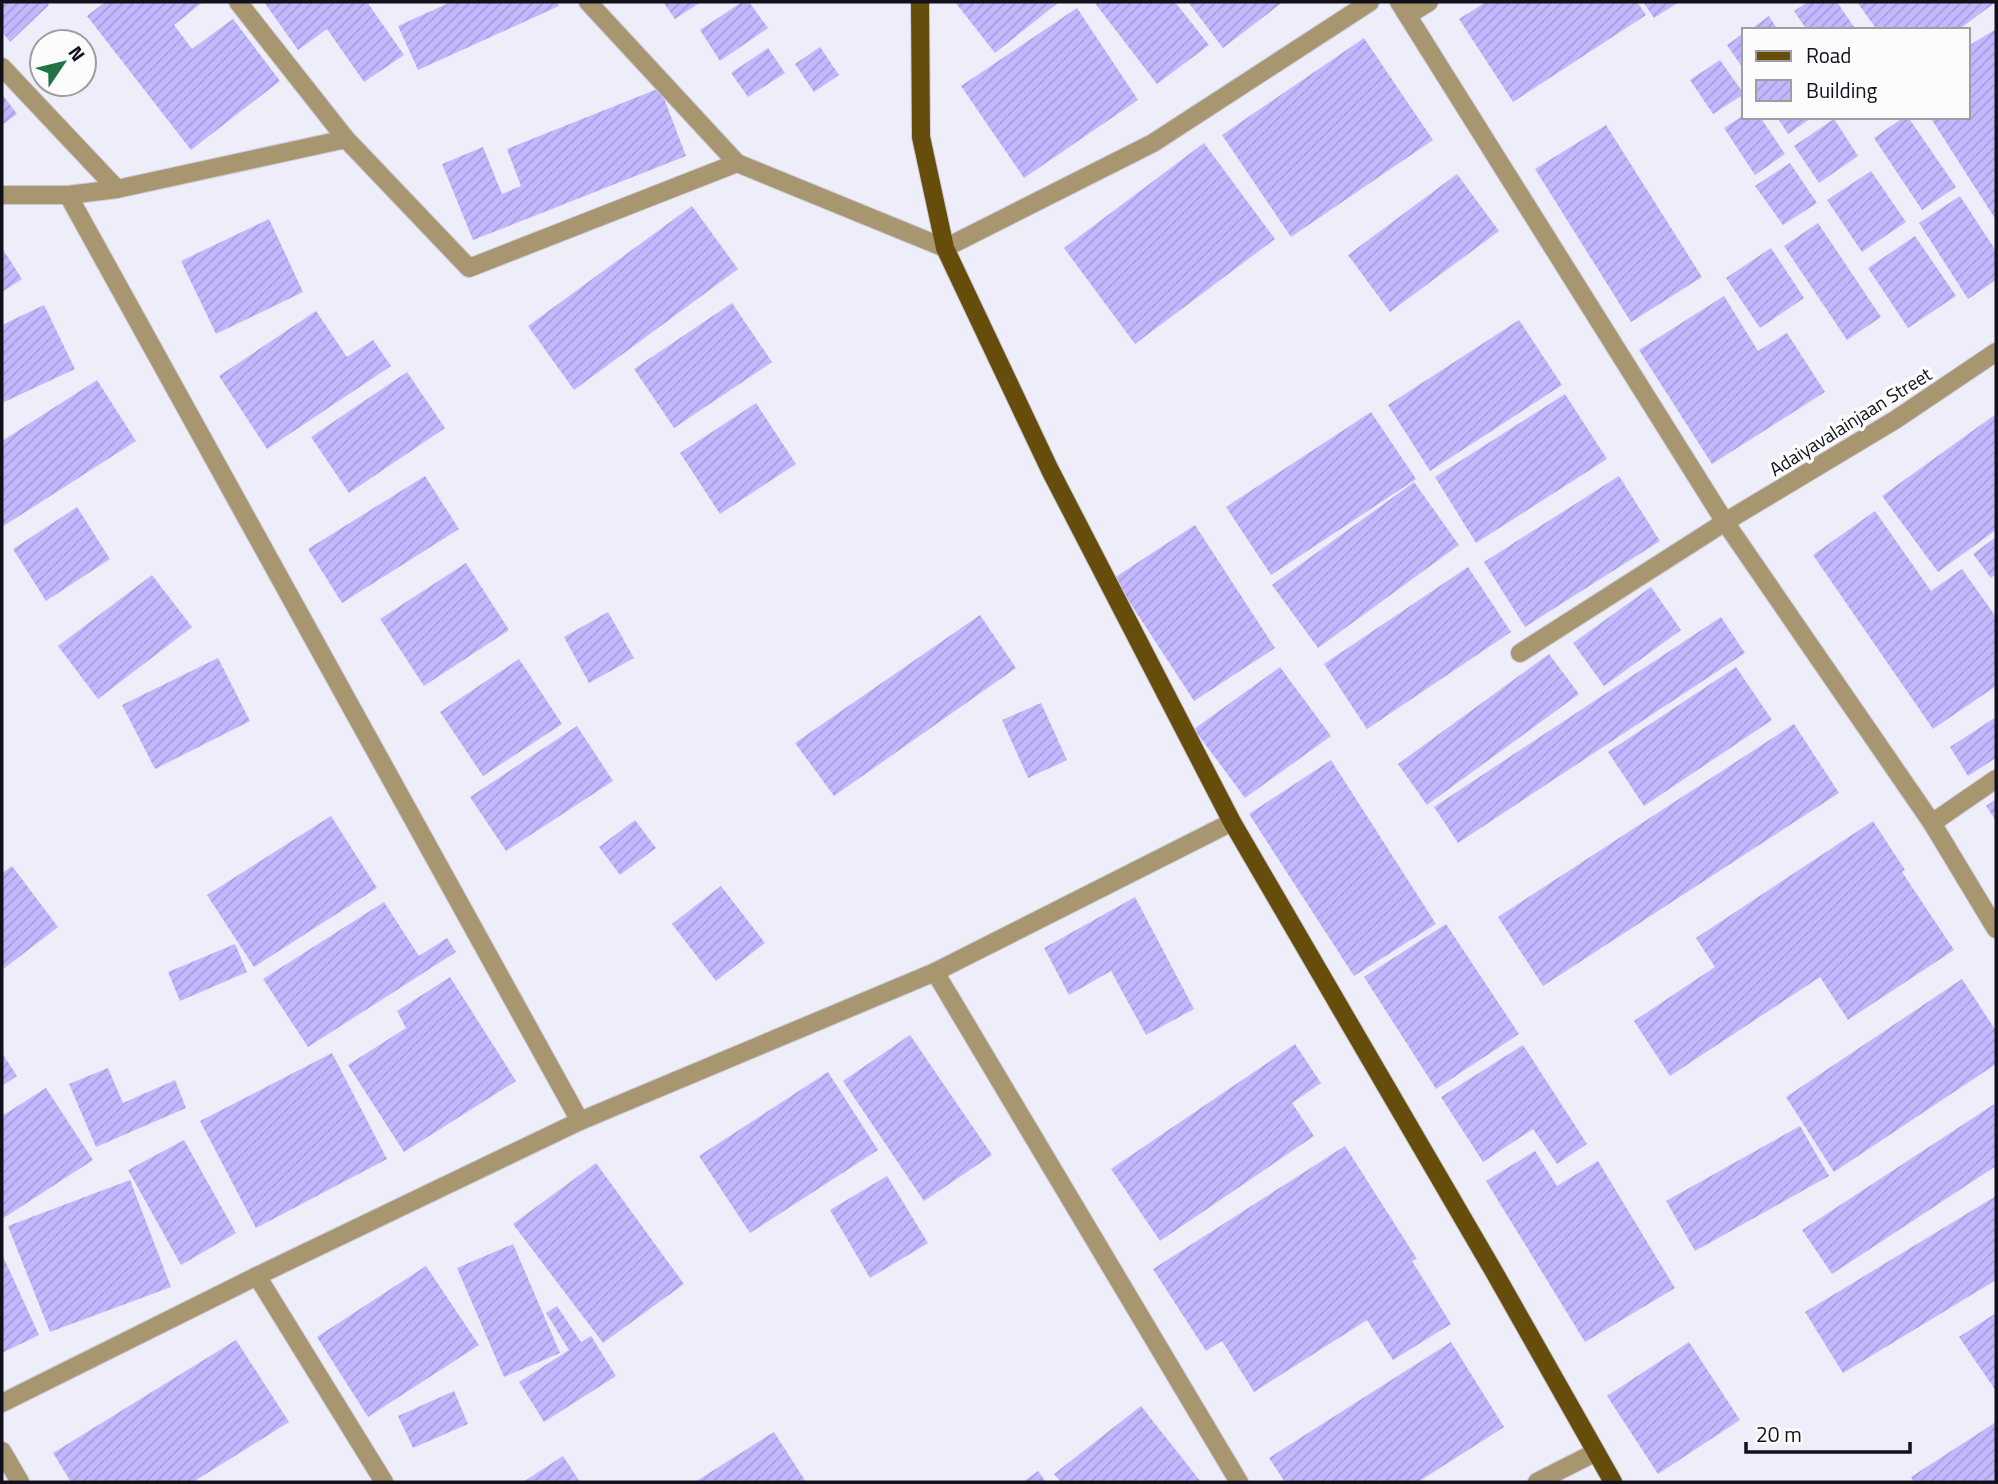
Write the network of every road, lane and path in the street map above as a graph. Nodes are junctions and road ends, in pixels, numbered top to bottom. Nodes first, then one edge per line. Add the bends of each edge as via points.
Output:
1 (238, 2) edge
2 (588, 2) edge
3 (920, 2) edge
4 (1370, 2) edge
5 (1429, 2) edge
6 (1404, 8) edge
7 (2, 67) edge
8 (346, 139) junction
9 (737, 163) junction
10 (117, 190) junction
11 (2, 195) edge
12 (68, 195) junction
13 (945, 248) junction
14 (1996, 352) edge
15 (1724, 522) junction
16 (1520, 653) dead end
17 (1996, 779) edge
18 (1232, 822) junction
19 (1932, 823) junction
20 (1996, 929) edge
21 (935, 972) junction
22 (580, 1121) junction
23 (257, 1276) junction
24 (2, 1403) edge
25 (2, 1451) edge
26 (1597, 1452) junction
27 (20, 1482) edge
28 (384, 1482) edge
29 (1239, 1482) edge
30 (1537, 1482) edge
31 (1614, 1482) edge

1 - 8 street
2 - 9 street
3 - 13 main road via 921,137
4 - 13 street via 1153,143
5 - 6 street
6 - 15 street
7 - 10 street
8 - 9 street via 469,268
8 - 10 street
9 - 13 street
10 - 12 street
11 - 12 street
12 - 22 street
13 - 18 main road via 1050,470
14 - 15 street, Adaiyavalainjaan Street via 1895,421
15 - 16 street, Adaiyavalainjaan Street
15 - 19 street
17 - 19 street
18 - 21 street
18 - 26 main road
19 - 20 street
21 - 22 street
21 - 29 street
22 - 23 street
23 - 24 street
23 - 28 street
25 - 27 street
26 - 30 street
26 - 31 main road

